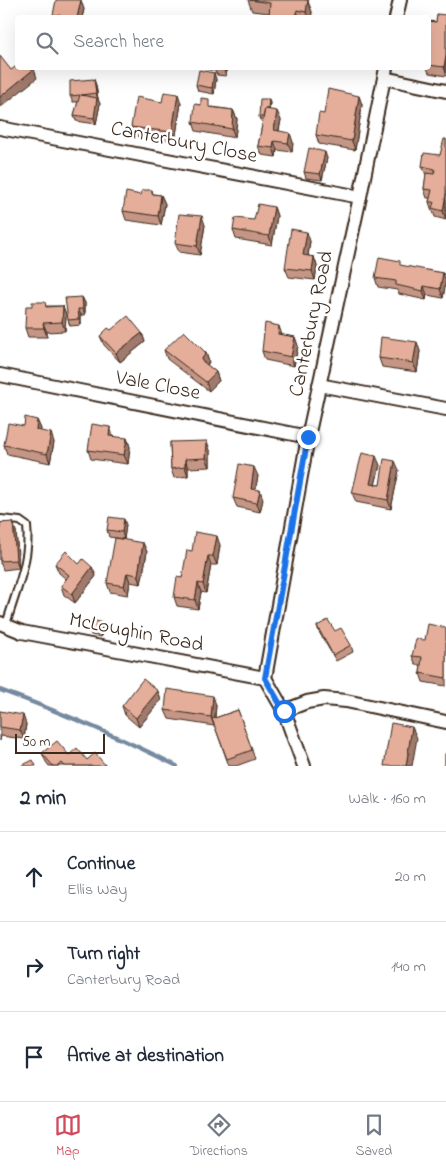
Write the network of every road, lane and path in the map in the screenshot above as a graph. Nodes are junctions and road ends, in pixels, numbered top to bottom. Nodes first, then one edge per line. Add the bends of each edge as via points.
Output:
1 (400, 0) edge
2 (397, 15) edge
3 (385, 73) edge
4 (446, 91) edge
5 (0, 128) edge
6 (360, 196) junction
7 (0, 375) edge
8 (319, 385) junction
9 (446, 409) edge
10 (308, 437) junction
11 (1, 519) edge
12 (3, 624) edge
13 (265, 678) junction
14 (284, 711) junction
15 (446, 722) edge
16 (304, 766) edge

1 - 2 street
3 - 4 street
3 - 6 street, Canterbury Road
5 - 6 street, Canterbury Close
6 - 8 street, Canterbury Road
7 - 10 street, Vale Close
8 - 9 street
8 - 10 street, Canterbury Road
10 - 13 street, Canterbury Road
11 - 12 lane via 20,521 27,526 28,542 27,556
12 - 13 street, McLoughin Road via 22,632
13 - 14 street
14 - 15 street via 307,702 346,700
14 - 16 street

